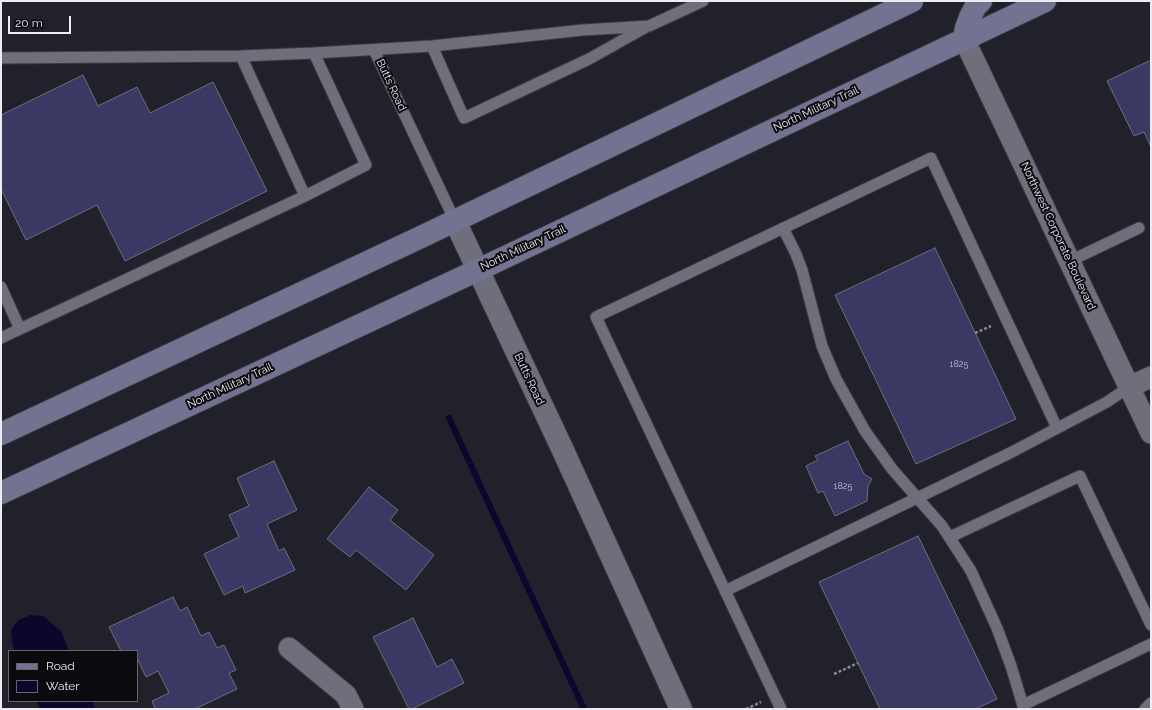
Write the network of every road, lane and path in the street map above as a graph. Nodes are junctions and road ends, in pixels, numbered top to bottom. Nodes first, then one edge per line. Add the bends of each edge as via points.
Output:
1 (703, 1) edge
2 (912, 1) edge
3 (981, 1) edge
4 (1045, 1) edge
5 (649, 26) junction
6 (964, 39) junction
7 (432, 46) junction
8 (374, 50) junction
9 (314, 53) junction
10 (240, 56) junction
11 (1, 58) edge
12 (305, 196) junction
13 (455, 221) junction
14 (784, 228) junction
15 (1139, 228) dead end
16 (1070, 262) junction
17 (478, 270) junction
18 (1, 287) edge
19 (20, 329) junction
20 (1, 338) edge
21 (1151, 377) edge
22 (1129, 387) junction
23 (1058, 428) junction
24 (1151, 433) edge
25 (1, 434) edge
26 (1, 493) edge
27 (917, 498) junction
28 (950, 537) junction
29 (725, 591) junction
30 (1151, 625) edge
31 (1151, 644) edge
32 (289, 648) dead end
33 (858, 663) dead end
34 (834, 674) dead end
35 (765, 700) dead end
36 (1151, 703) edge
37 (1024, 707) edge
38 (353, 709) edge
39 (681, 709) edge
40 (746, 709) edge
41 (781, 709) edge
42 (1145, 709) edge

1 - 5 lane
2 - 13 main road
3 - 6 main road via 971,15
4 - 6 main road, North Military Trail
5 - 7 lane via 583,30
5 - 7 lane via 589,59 464,118
6 - 16 street, Northwest Corporate Boulevard
6 - 17 main road, North Military Trail
7 - 8 lane
8 - 9 lane
8 - 13 lane, Butts Road
9 - 10 lane
9 - 12 lane via 366,165
10 - 11 lane
10 - 12 lane
12 - 19 lane
13 - 17 street, Butts Road
13 - 25 main road
14 - 23 lane via 931,158
14 - 27 lane via 802,270 822,346 836,379 865,431
14 - 29 lane via 596,317
15 - 16 lane
16 - 22 street, Northwest Corporate Boulevard
17 - 26 main road, North Military Trail
17 - 39 street, Butts Road
18 - 19 lane
19 - 20 lane
21 - 22 street
22 - 23 lane
22 - 24 street, Northwest Corporate Boulevard
23 - 27 lane
27 - 28 lane
27 - 29 lane
28 - 30 lane via 1080,476
28 - 37 lane via 971,571 989,608
29 - 41 lane
31 - 37 lane
32 - 38 street via 346,695
33 - 34 path
35 - 40 path
36 - 42 lane

